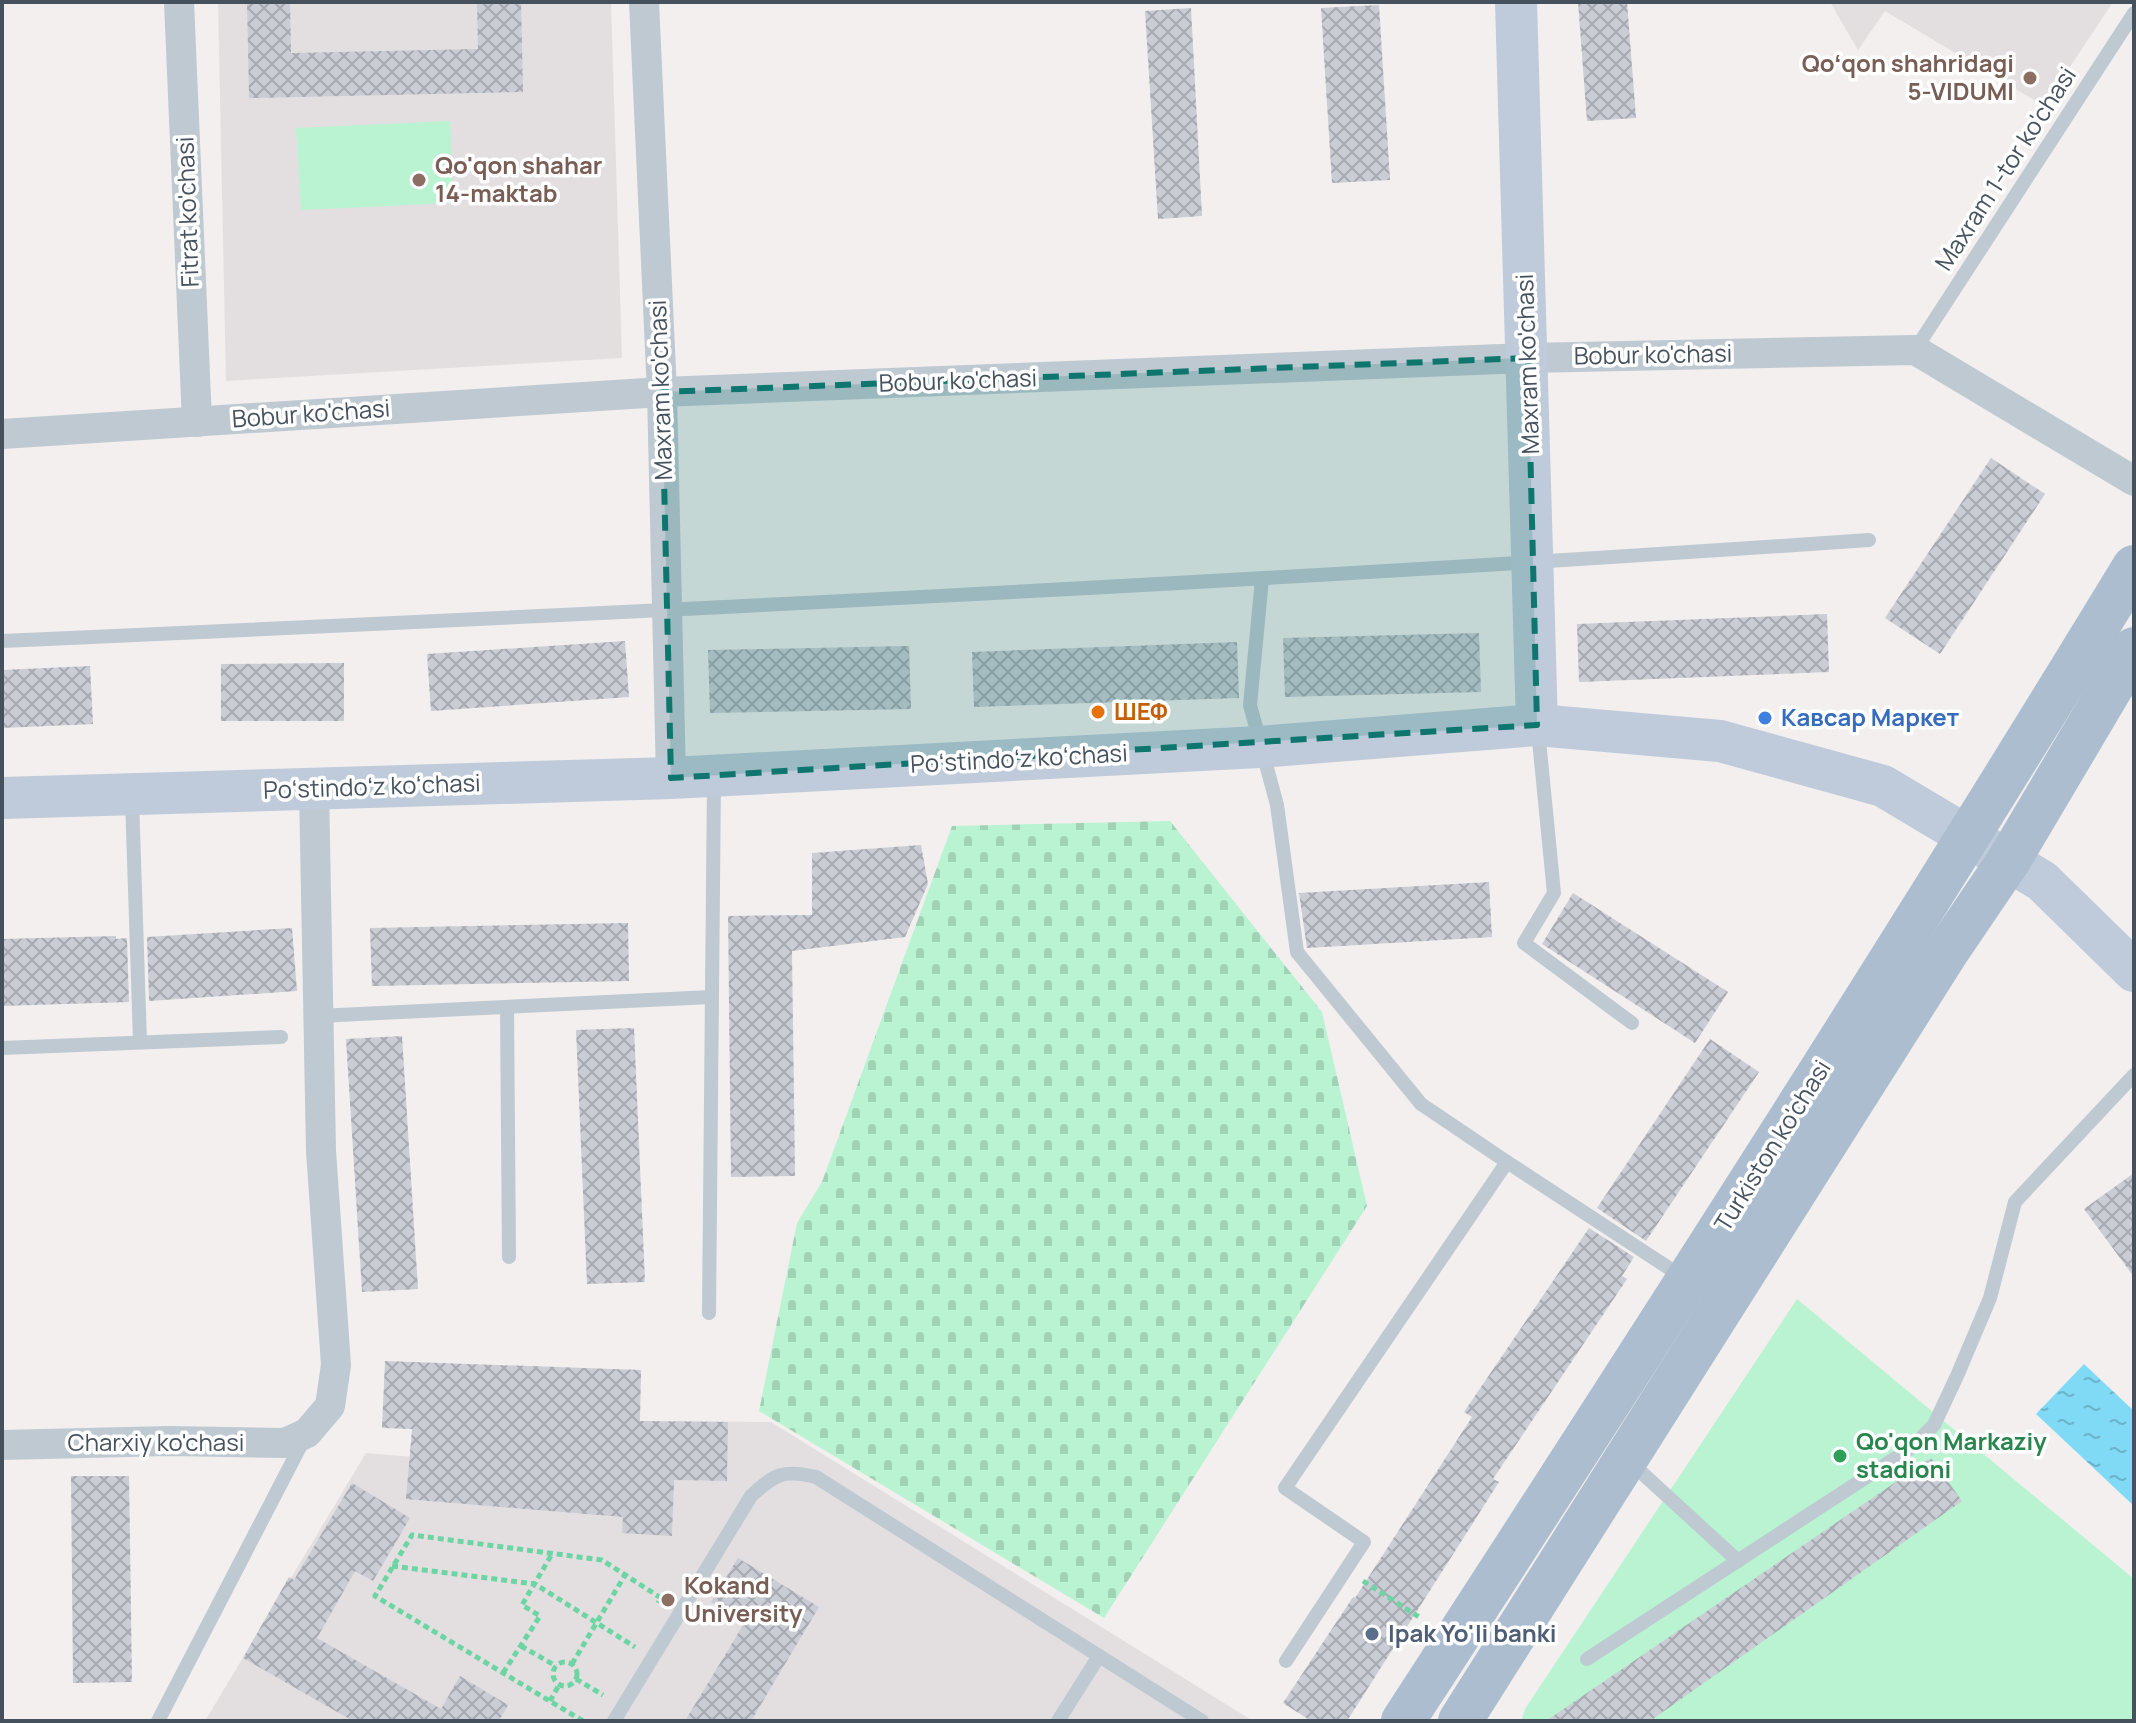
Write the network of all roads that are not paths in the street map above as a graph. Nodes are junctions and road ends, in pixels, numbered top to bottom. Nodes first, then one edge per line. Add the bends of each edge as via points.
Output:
1 (179, 2) edge
2 (644, 2) edge
3 (1516, 2) edge
4 (2134, 13) edge
5 (1915, 350) junction
6 (1528, 358) junction
7 (662, 392) junction
8 (197, 422) junction
9 (2, 434) edge
10 (2134, 481) edge
11 (1869, 540) dead end
12 (1533, 564) junction
13 (2134, 567) edge
14 (1262, 579) junction
15 (667, 611) junction
16 (2, 641) edge
17 (2134, 649) edge
18 (1537, 725) junction
19 (1259, 747) junction
20 (714, 775) junction
21 (671, 778) junction
22 (314, 789) junction
23 (132, 794) junction
24 (2, 798) edge
25 (1969, 837) junction
26 (2009, 860) junction
27 (2134, 971) edge
28 (711, 997) junction
29 (507, 1007) junction
30 (318, 1016) junction
31 (1632, 1023) dead end
32 (281, 1037) dead end
33 (140, 1041) junction
34 (2, 1048) edge
35 (2134, 1075) edge
36 (1507, 1162) junction
37 (509, 1257) dead end
38 (1688, 1280) junction
39 (709, 1313) dead end
40 (307, 1433) junction
41 (2, 1445) edge
42 (1626, 1458) junction
43 (1738, 1561) junction
44 (1099, 1656) junction
45 (1587, 1659) dead end
46 (1286, 1661) dead end
47 (158, 1721) edge
48 (614, 1721) edge
49 (1058, 1721) edge
50 (1202, 1721) edge
51 (1403, 1721) edge
52 (1460, 1721) edge

1 - 8 street, Fitrat ko'chasi
2 - 7 street, Maxram ko'chasi
3 - 6 main road, Maxram ko'chasi
4 - 5 lane, Maxram 1-tor ko'chasi
5 - 6 street, Bobur ko'chasi
5 - 10 street
6 - 7 street, Bobur ko'chasi
6 - 12 main road, Maxram ko'chasi
7 - 8 street, Bobur ko'chasi
7 - 15 street, Maxram ko'chasi
8 - 9 street, Bobur ko'chasi
11 - 12 lane
12 - 14 lane
12 - 18 main road, Maxram ko'chasi
13 - 25 main road, Turkiston ko'chasi
14 - 15 lane
14 - 19 lane via 1250,705
15 - 16 lane
15 - 21 street, Maxram ko'chasi
17 - 26 main road, Turkiston ko'chasi
18 - 19 main road, Poʻstindoʻz koʻchasi
18 - 25 main road, Poʻstindoʻz koʻchasi via 1720,741 1883,786
18 - 31 lane via 1554,893 1524,943
19 - 20 main road, Poʻstindoʻz koʻchasi
19 - 36 lane via 1277,805 1297,952 1421,1104
20 - 21 main road, Poʻstindoʻz koʻchasi
20 - 28 lane
21 - 22 main road, Poʻstindoʻz koʻchasi
22 - 23 main road, Poʻstindoʻz koʻchasi
22 - 30 street
23 - 24 main road, Poʻstindoʻz koʻchasi
23 - 33 lane
25 - 26 main road, Poʻstindoʻz koʻchasi
25 - 38 main road, Turkiston ko'chasi
26 - 27 main road, Poʻstindoʻz koʻchasi via 2042,881
26 - 42 main road, Turkiston ko'chasi
28 - 29 lane
28 - 39 lane
29 - 30 lane
29 - 37 lane
30 - 40 street via 336,1365 330,1406
32 - 33 lane
33 - 34 lane
35 - 43 lane via 2015,1202 1990,1298 1934,1425 1911,1448
36 - 38 lane
36 - 46 lane via 1285,1488 1364,1542
38 - 51 main road, Turkiston ko'chasi
40 - 41 street, Charxiy ko'chasi via 285,1443
40 - 47 lane
42 - 43 lane
42 - 52 main road, Turkiston ko'chasi
43 - 45 lane
44 - 48 lane via 816,1477 793,1472 771,1477 751,1496
44 - 49 lane
44 - 50 lane

